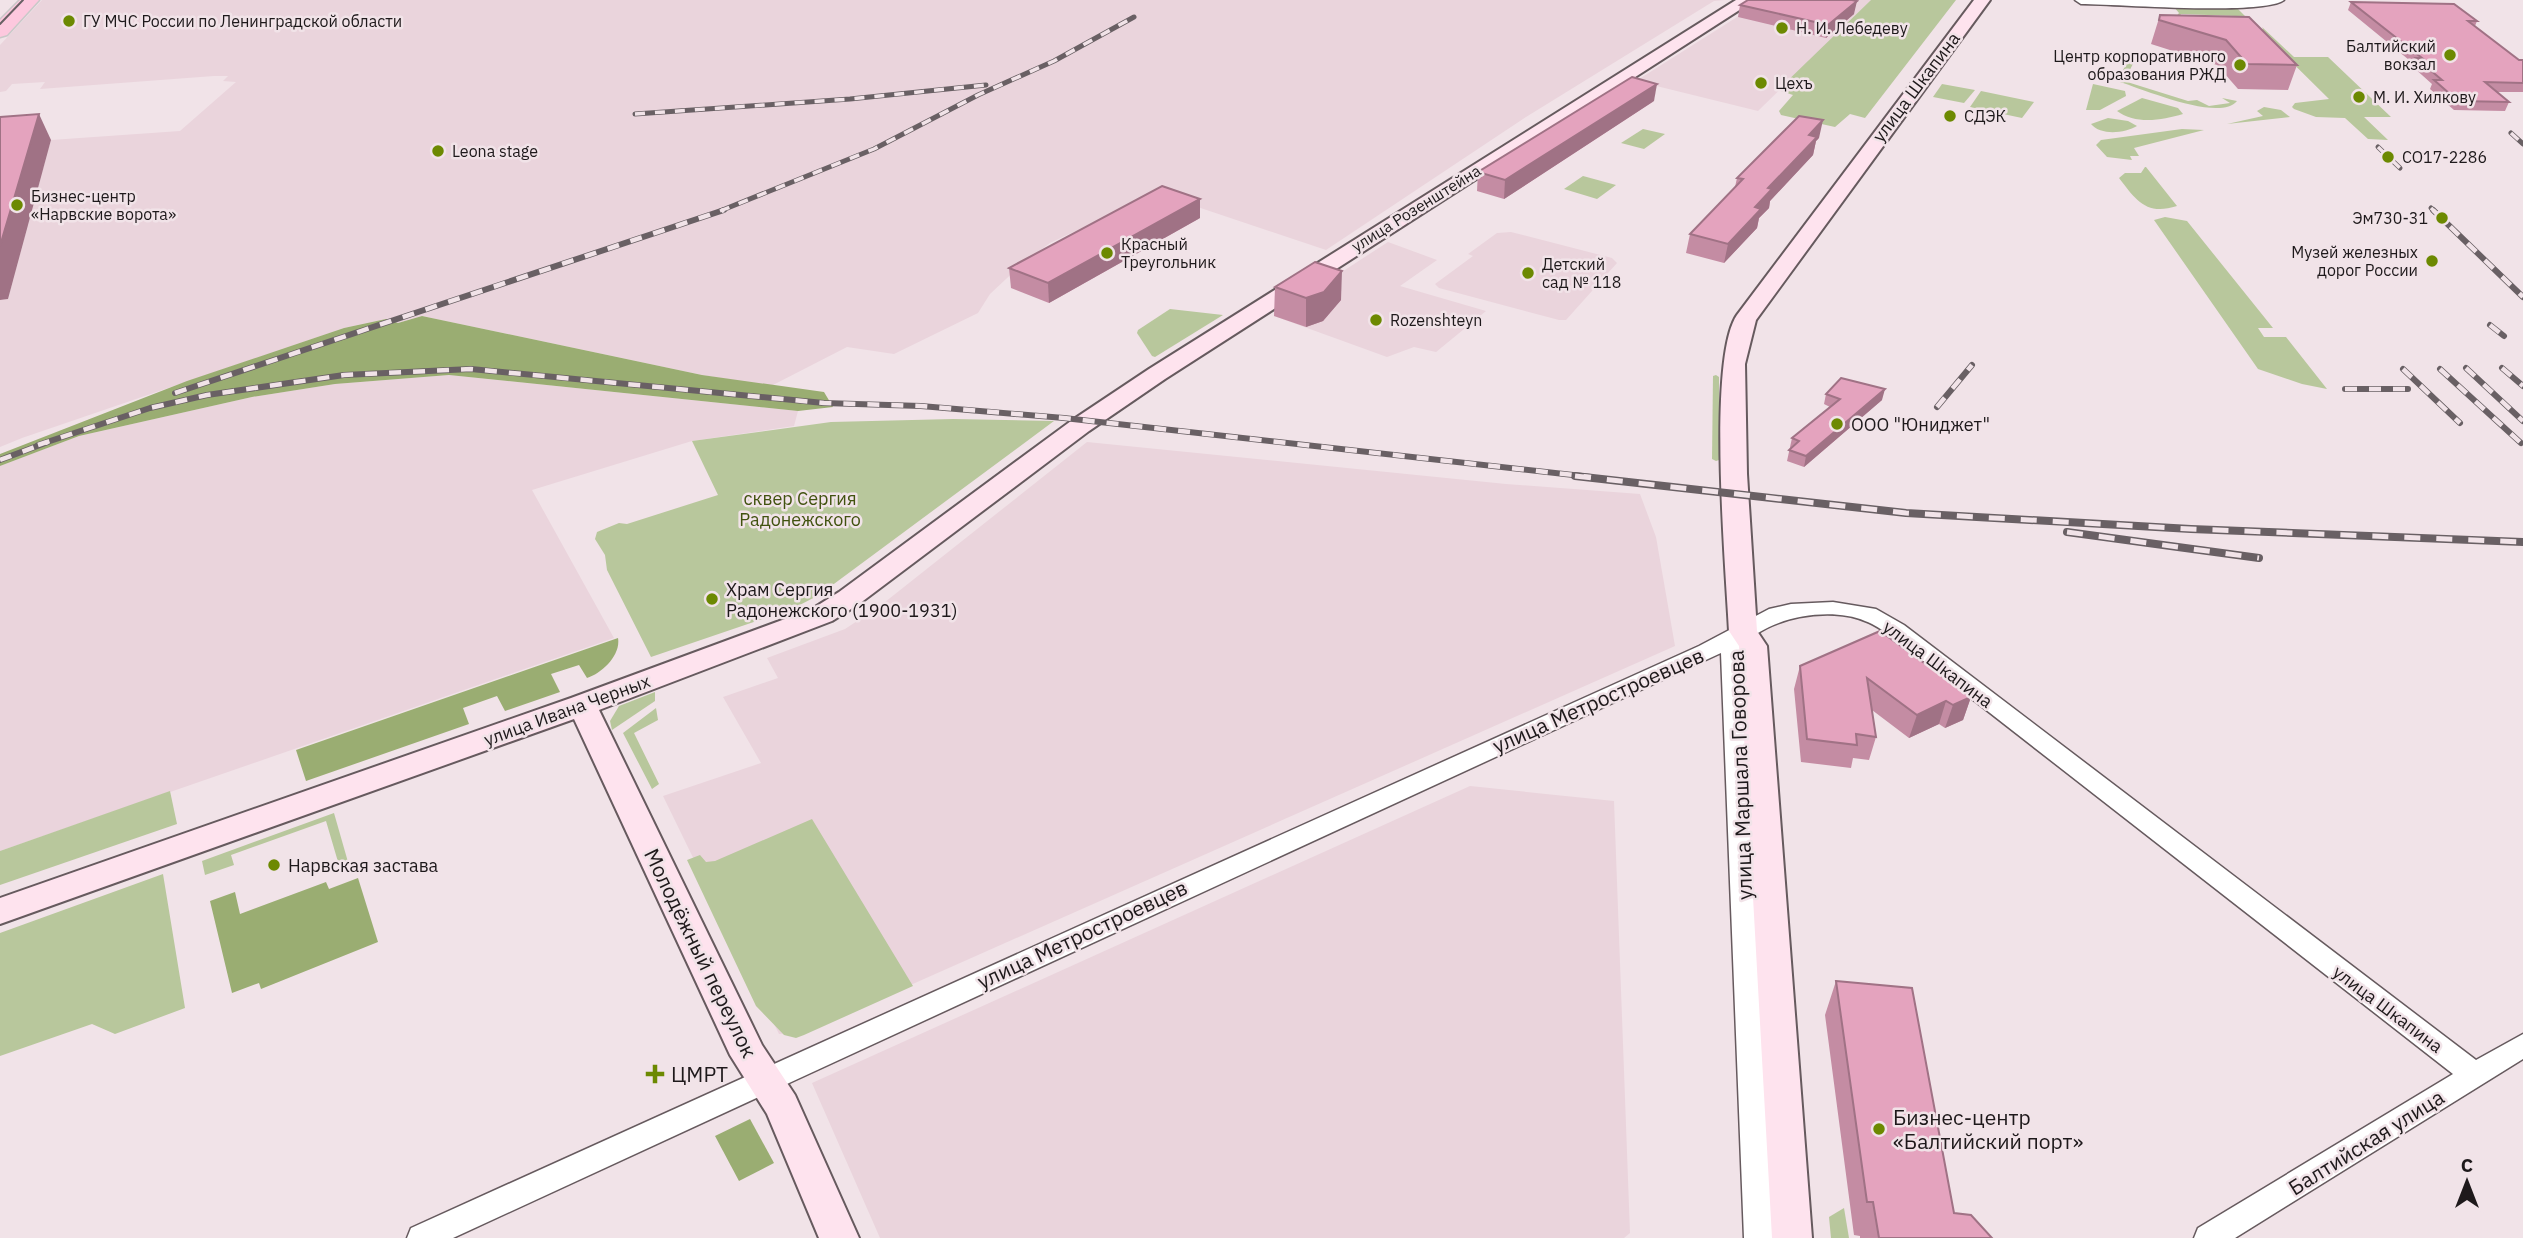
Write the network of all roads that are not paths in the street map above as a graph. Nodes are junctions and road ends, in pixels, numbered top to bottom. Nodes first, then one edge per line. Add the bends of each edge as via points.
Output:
1 (12, 0) edge
2 (30, 0) edge
3 (1747, 0) edge
4 (1982, 0) edge
5 (2081, 0) edge
6 (2278, 0) edge
7 (0, 12) edge
8 (0, 31) edge
9 (1087, 421) joint
10 (1743, 631) junction
11 (582, 705) junction
12 (0, 911) edge
13 (2523, 1045) edge
14 (2475, 1075) junction
15 (766, 1079) junction
16 (422, 1238) edge
17 (839, 1238) edge
18 (1759, 1238) edge
19 (1791, 1238) edge
20 (2209, 1238) edge

1 - 7 main road
2 - 8 main road
3 - 9 main road, улица Розенштейна
4 - 10 main road, улица Шкапина via 1745,320 1734,377
5 - 6 street via 2257,4
9 - 11 main road, улица Ивана Черных via 822,615
10 - 14 street, улица Шкапина via 1776,614 1833,609 1869,614 1897,630
10 - 15 street, улица Метростроевцев via 1707,652
10 - 18 street, улица Маршала Говорова via 1731,646
10 - 19 main road, улица Маршала Говорова via 1754,657
11 - 12 main road, улица Ивана Черных
11 - 15 main road, Молодёжный переулок via 748,1055
13 - 14 street, Балтийская улица
14 - 20 street, Балтийская улица
15 - 16 street, улица Метростроевцев
15 - 17 main road, Молодёжный переулок

